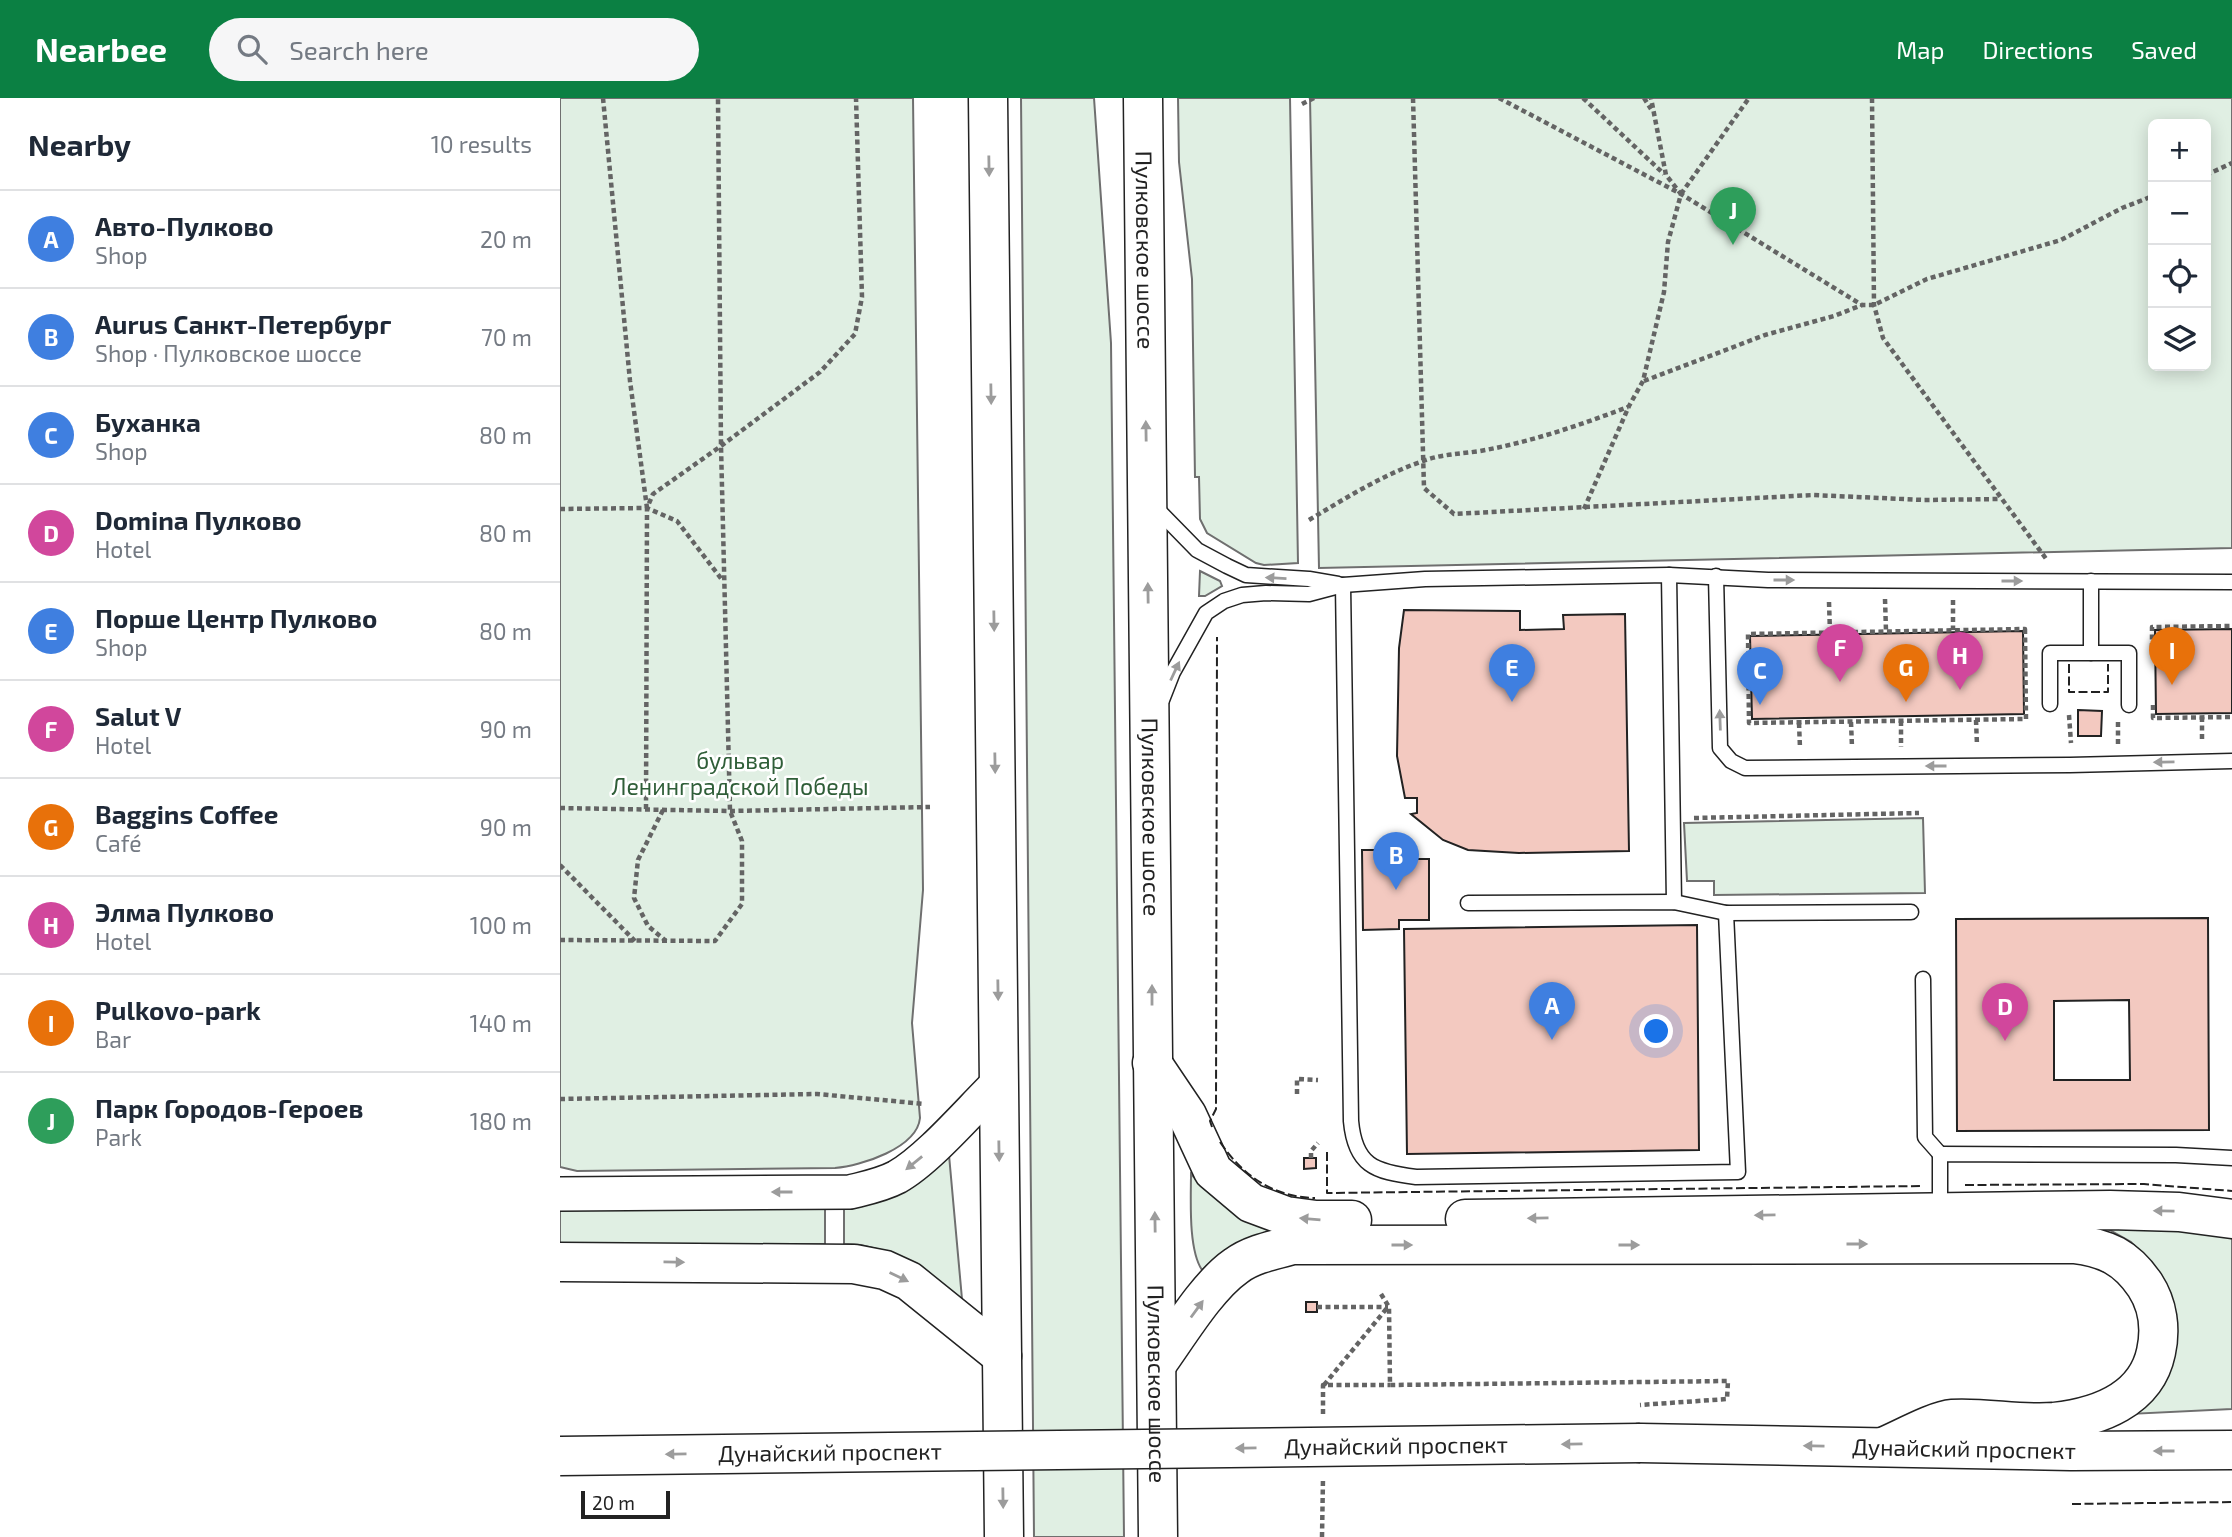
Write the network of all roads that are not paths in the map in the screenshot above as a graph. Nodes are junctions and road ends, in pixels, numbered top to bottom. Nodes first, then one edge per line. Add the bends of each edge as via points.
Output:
1 (988, 98) edge
2 (1143, 98) edge
3 (1147, 500) junction
4 (1669, 575) junction
5 (1716, 576) junction
6 (2091, 581) junction
7 (2232, 582) edge
8 (1343, 585) junction
9 (2091, 653) junction
10 (2129, 705) dead end
11 (2055, 710) road end
12 (1150, 734) junction
13 (2232, 761) edge
14 (1674, 902) junction
15 (1468, 903) dead end
16 (1911, 912) dead end
17 (1726, 913) junction
18 (1923, 979) dead end
19 (1152, 1063) junction
20 (999, 1083) junction
21 (1940, 1154) junction
22 (2232, 1158) edge
23 (565, 1194) edge
24 (1940, 1213) junction
25 (2232, 1219) edge
26 (560, 1262) edge
27 (1002, 1356) junction
28 (1157, 1364) junction
29 (1883, 1447) junction
30 (2232, 1450) edge
31 (560, 1456) edge
32 (1004, 1537) edge
33 (1158, 1537) edge

1 -> 20 main road
3 -> 2 main road, Пулковское шоссе
8 -> 3 lane via 1247,575 1197,550
12 -> 3 main road, Пулковское шоссе
4 - 5 lane
4 - 8 lane
4 - 14 lane
5 -> 6 lane
13 -> 5 lane via 1745,768 1720,748
6 - 7 lane
6 - 9 lane
12 -> 8 lane via 1173,672 1206,613 1242,595 1309,594
8 - 17 lane via 1351,1121 1360,1157 1383,1170 1416,1177 1738,1172
9 - 10 lane via 2129,653
9 - 11 lane via 2050,653
19 -> 12 main road, Пулковское шоссе
14 - 15 lane
14 - 17 lane
16 - 17 lane
18 - 21 lane via 1925,1137
24 -> 19 main road via 1316,1220 1286,1216 1251,1203 1213,1171 1187,1115
28 -> 19 main road, Пулковское шоссе
20 -> 23 street via 928,1152 899,1176 875,1186 850,1192
20 -> 27 main road
21 - 22 lane
21 - 24 lane
25 -> 24 main road via 2110,1210
26 -> 27 main road via 872,1267 909,1281
27 -> 32 main road
28 -> 29 main road via 1210,1292 1236,1266 1293,1245 2074,1244 2098,1247 2120,1258 2152,1295 2160,1336 2154,1361 2129,1398 2099,1413 2053,1422 1949,1419
28 - 33 main road, Пулковское шоссе
30 -> 29 main road, Дунайский проспект
29 -> 31 main road, Дунайский проспект, bridge via 1640,1443

